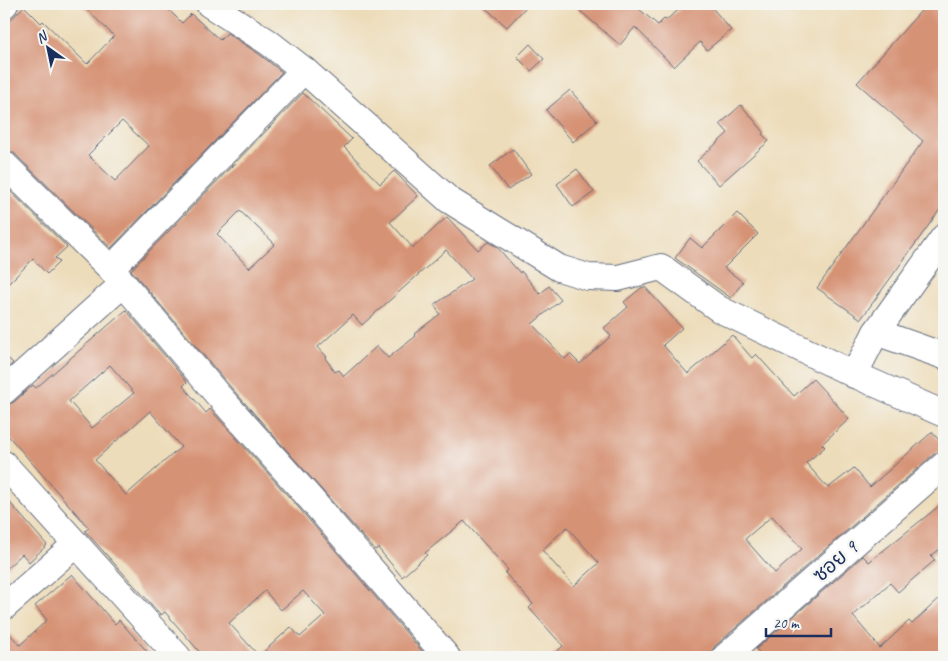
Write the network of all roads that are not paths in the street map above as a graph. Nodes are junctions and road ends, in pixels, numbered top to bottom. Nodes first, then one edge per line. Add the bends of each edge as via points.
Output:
1 (209, 4) edge
2 (304, 70) junction
3 (4, 164) edge
4 (944, 237) edge
5 (117, 277) junction
6 (876, 332) junction
7 (944, 356) edge
8 (854, 375) junction
9 (4, 392) edge
10 (944, 414) edge
11 (4, 464) edge
12 (944, 466) edge
13 (76, 544) junction
14 (4, 607) edge
15 (178, 657) edge
16 (447, 657) edge
17 (725, 657) edge

1 - 2 street
2 - 5 street
2 - 8 street via 449,200 559,268 588,277 618,278 661,267 719,309
3 - 5 street
4 - 6 street
5 - 9 street
5 - 16 street
6 - 7 street
6 - 8 street
8 - 10 street
11 - 13 street
12 - 17 street, ซอย 9
13 - 14 street
13 - 15 street

